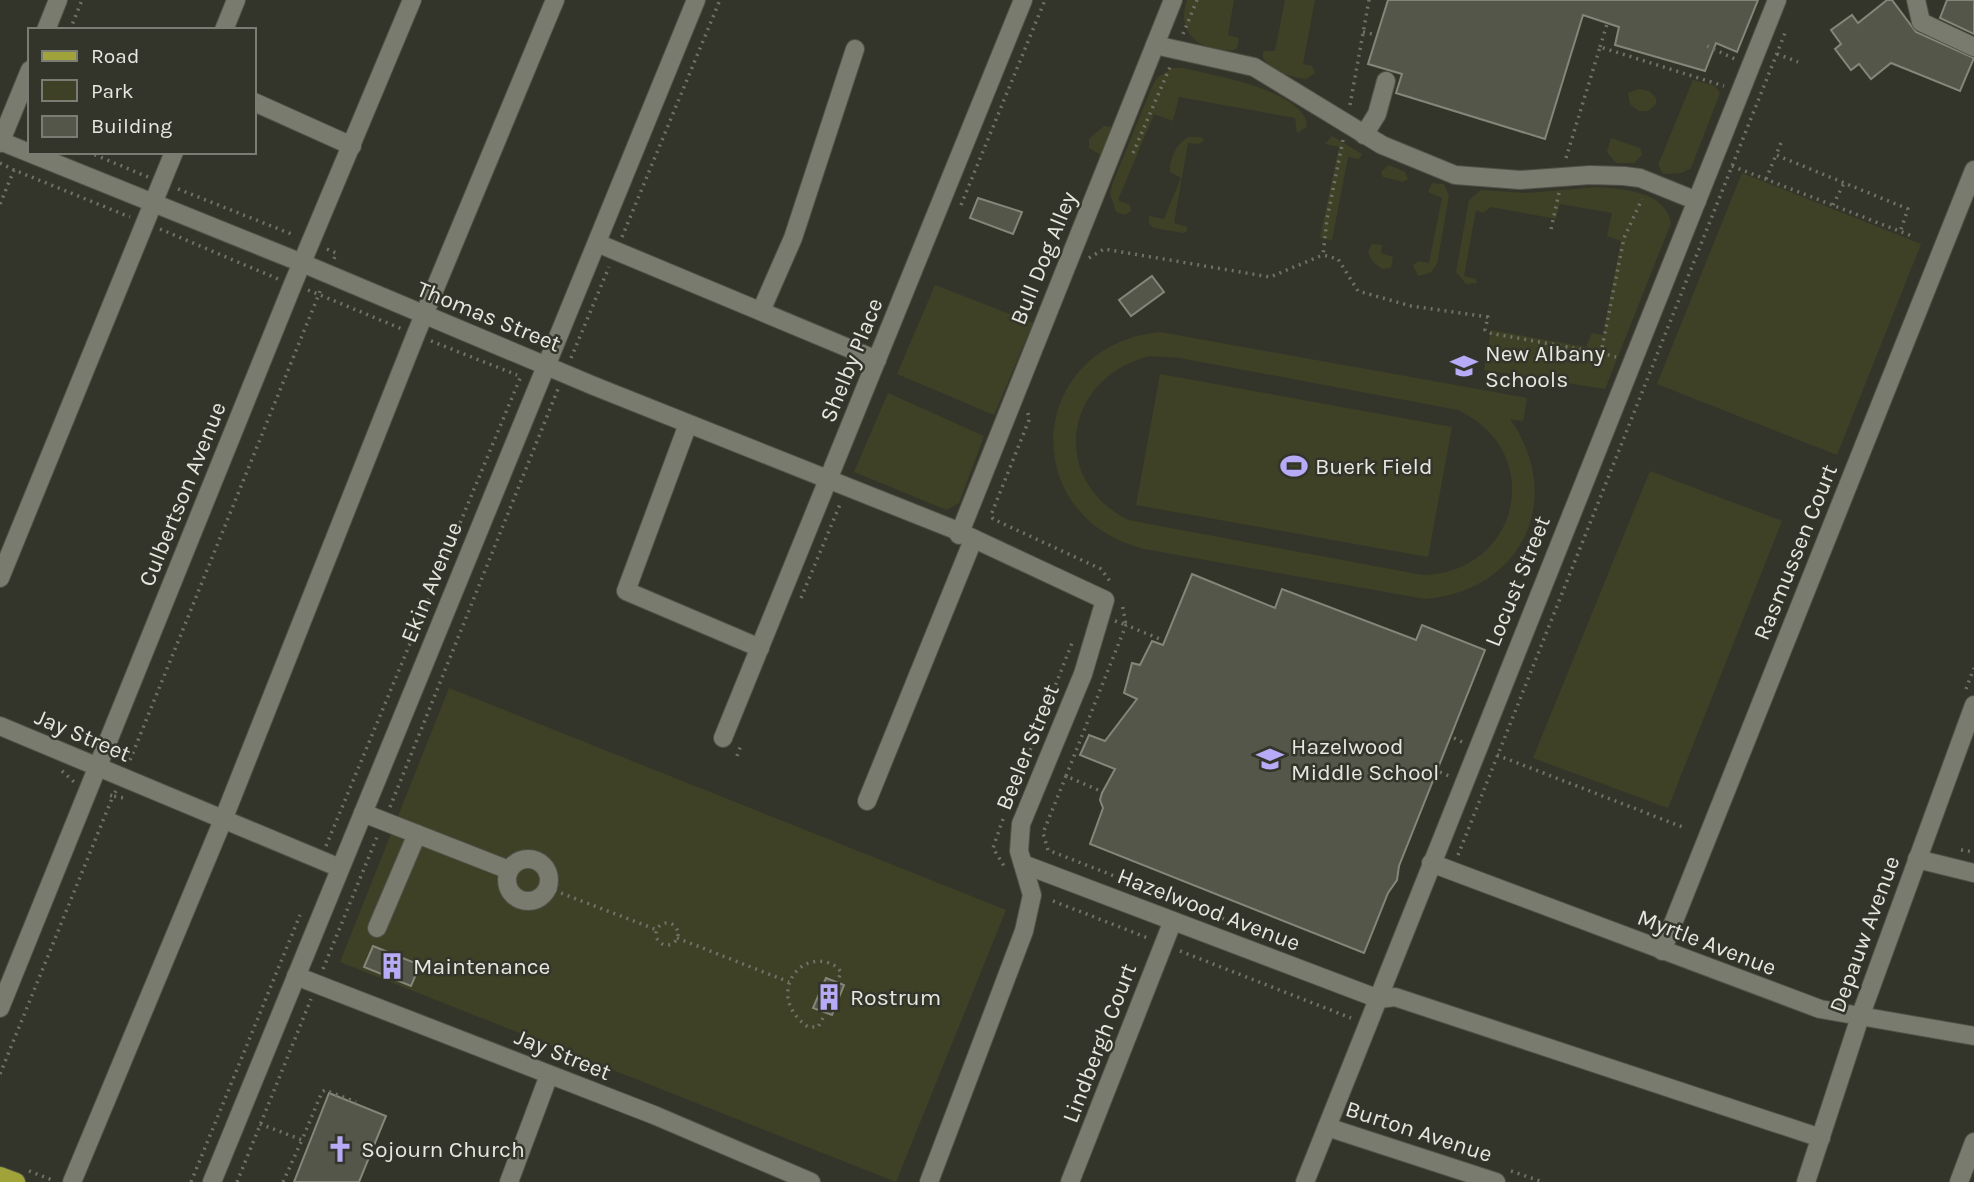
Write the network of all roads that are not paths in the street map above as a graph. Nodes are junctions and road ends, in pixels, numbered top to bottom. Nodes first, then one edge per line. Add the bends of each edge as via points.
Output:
1 (58, 0) edge
2 (236, 0) edge
3 (412, 0) edge
4 (555, 0) edge
5 (696, 0) edge
6 (1023, 0) edge
7 (1173, 0) edge
8 (1777, 0) edge
9 (1916, 0) edge
10 (47, 28) edge
11 (225, 28) edge
12 (1155, 45) junction
13 (1974, 47) edge
14 (855, 49) dead end
15 (28, 75) edge
16 (1386, 81) dead end
17 (256, 104) edge
18 (1364, 135) junction
19 (0, 142) edge
20 (352, 146) junction
21 (28, 153) edge
22 (30, 154) edge
23 (173, 154) edge
24 (1974, 170) edge
25 (1697, 201) junction
26 (153, 204) junction
27 (597, 243) junction
28 (302, 263) junction
29 (761, 312) junction
30 (424, 316) junction
31 (877, 360) junction
32 (546, 366) junction
33 (688, 424) junction
34 (827, 481) junction
35 (966, 537) junction
36 (0, 579) edge
37 (760, 648) junction
38 (1974, 705) edge
39 (0, 726) edge
40 (723, 738) dead end
41 (98, 768) junction
42 (867, 801) dead end
43 (363, 813) junction
44 (223, 820) junction
45 (417, 834) junction
46 (1917, 859) junction
47 (1431, 863) junction
48 (1023, 864) junction
49 (341, 868) junction
50 (509, 870) junction
51 (1974, 873) edge
52 (1172, 923) junction
53 (377, 928) dead end
54 (1662, 951) junction
55 (296, 975) junction
56 (1379, 999) junction
57 (0, 1008) edge
58 (1860, 1017) junction
59 (1974, 1036) edge
60 (549, 1075) junction
61 (1327, 1127) junction
62 (1821, 1139) junction
63 (1974, 1142) edge
64 (0, 1176) edge
65 (1500, 1176) edge
66 (16, 1182) edge
67 (72, 1182) edge
68 (212, 1182) edge
69 (509, 1182) edge
70 (811, 1182) edge
71 (929, 1182) edge
72 (1070, 1182) edge
73 (1305, 1182) edge
74 (1806, 1182) edge
75 (1959, 1182) edge

1 - 10 street
2 - 11 street
3 - 20 street, Culbertson Avenue
4 - 30 street
5 - 27 street, Ekin Avenue
6 - 31 street, Shelby Place
7 - 12 street, Bull Dog Alley
8 - 25 street, Locust Street
9 - 13 street via 1921,22
12 - 18 street via 1254,67
12 - 35 street, Bull Dog Alley
14 - 29 street via 793,238
15 - 19 street
16 - 18 street via 1377,114
17 - 20 street
18 - 25 street via 1460,176 1520,180 1633,177
19 - 21 street, Thomas Street
20 - 28 street, Culbertson Avenue
22 - 26 street, Thomas Street
23 - 26 street
24 - 54 street, Rasmussen Court
25 - 47 street, Locust Street
26 - 28 street, Thomas Street
26 - 36 street
27 - 29 street
27 - 32 street, Ekin Avenue
28 - 30 street, Thomas Street
28 - 41 street, Culbertson Avenue
29 - 31 street
30 - 32 street, Thomas Street
30 - 44 street
31 - 34 street, Shelby Place
32 - 33 street, Thomas Street
32 - 43 street, Ekin Avenue
33 - 34 street, Thomas Street
33 - 37 street via 626,591
34 - 35 street, Thomas Street
34 - 37 street, Shelby Place
35 - 42 street, Bull Dog Alley
35 - 48 street, Beeler Street via 1105,600 1083,674 1021,824
37 - 40 street, Shelby Place
38 - 46 street, Depauw Avenue
39 - 41 street, Jay Street
41 - 44 street, Jay Street
41 - 57 street, Culbertson Avenue
43 - 45 street
43 - 49 street, Ekin Avenue
44 - 49 street, Jay Street
44 - 67 street
45 - 50 street
45 - 53 street
46 - 51 street
46 - 58 street, Depauw Avenue
47 - 54 street, Myrtle Avenue
47 - 56 street, Locust Street
48 - 52 street, Hazelwood Avenue
48 - 71 street, Beeler Street via 1032,895 1024,931
49 - 55 street, Ekin Avenue
50 - 50 street via 524,859 537,860 549,875 548,887 540,898 520,899 510,890
52 - 56 street, Hazelwood Avenue
52 - 72 street, Lindbergh Court
54 - 58 street, Myrtle Avenue via 1820,1009
55 - 60 street, Jay Street via 314,990
55 - 68 street, Ekin Avenue
56 - 61 street, Locust Street
56 - 62 street, Hazelwood Avenue via 1395,997
58 - 59 street, Myrtle Avenue
58 - 62 street, Depauw Avenue
60 - 69 street
60 - 70 street, Jay Street
61 - 65 street, Burton Avenue
61 - 73 street, Locust Street
62 - 74 street, Depauw Avenue
63 - 75 street
64 - 66 main road

